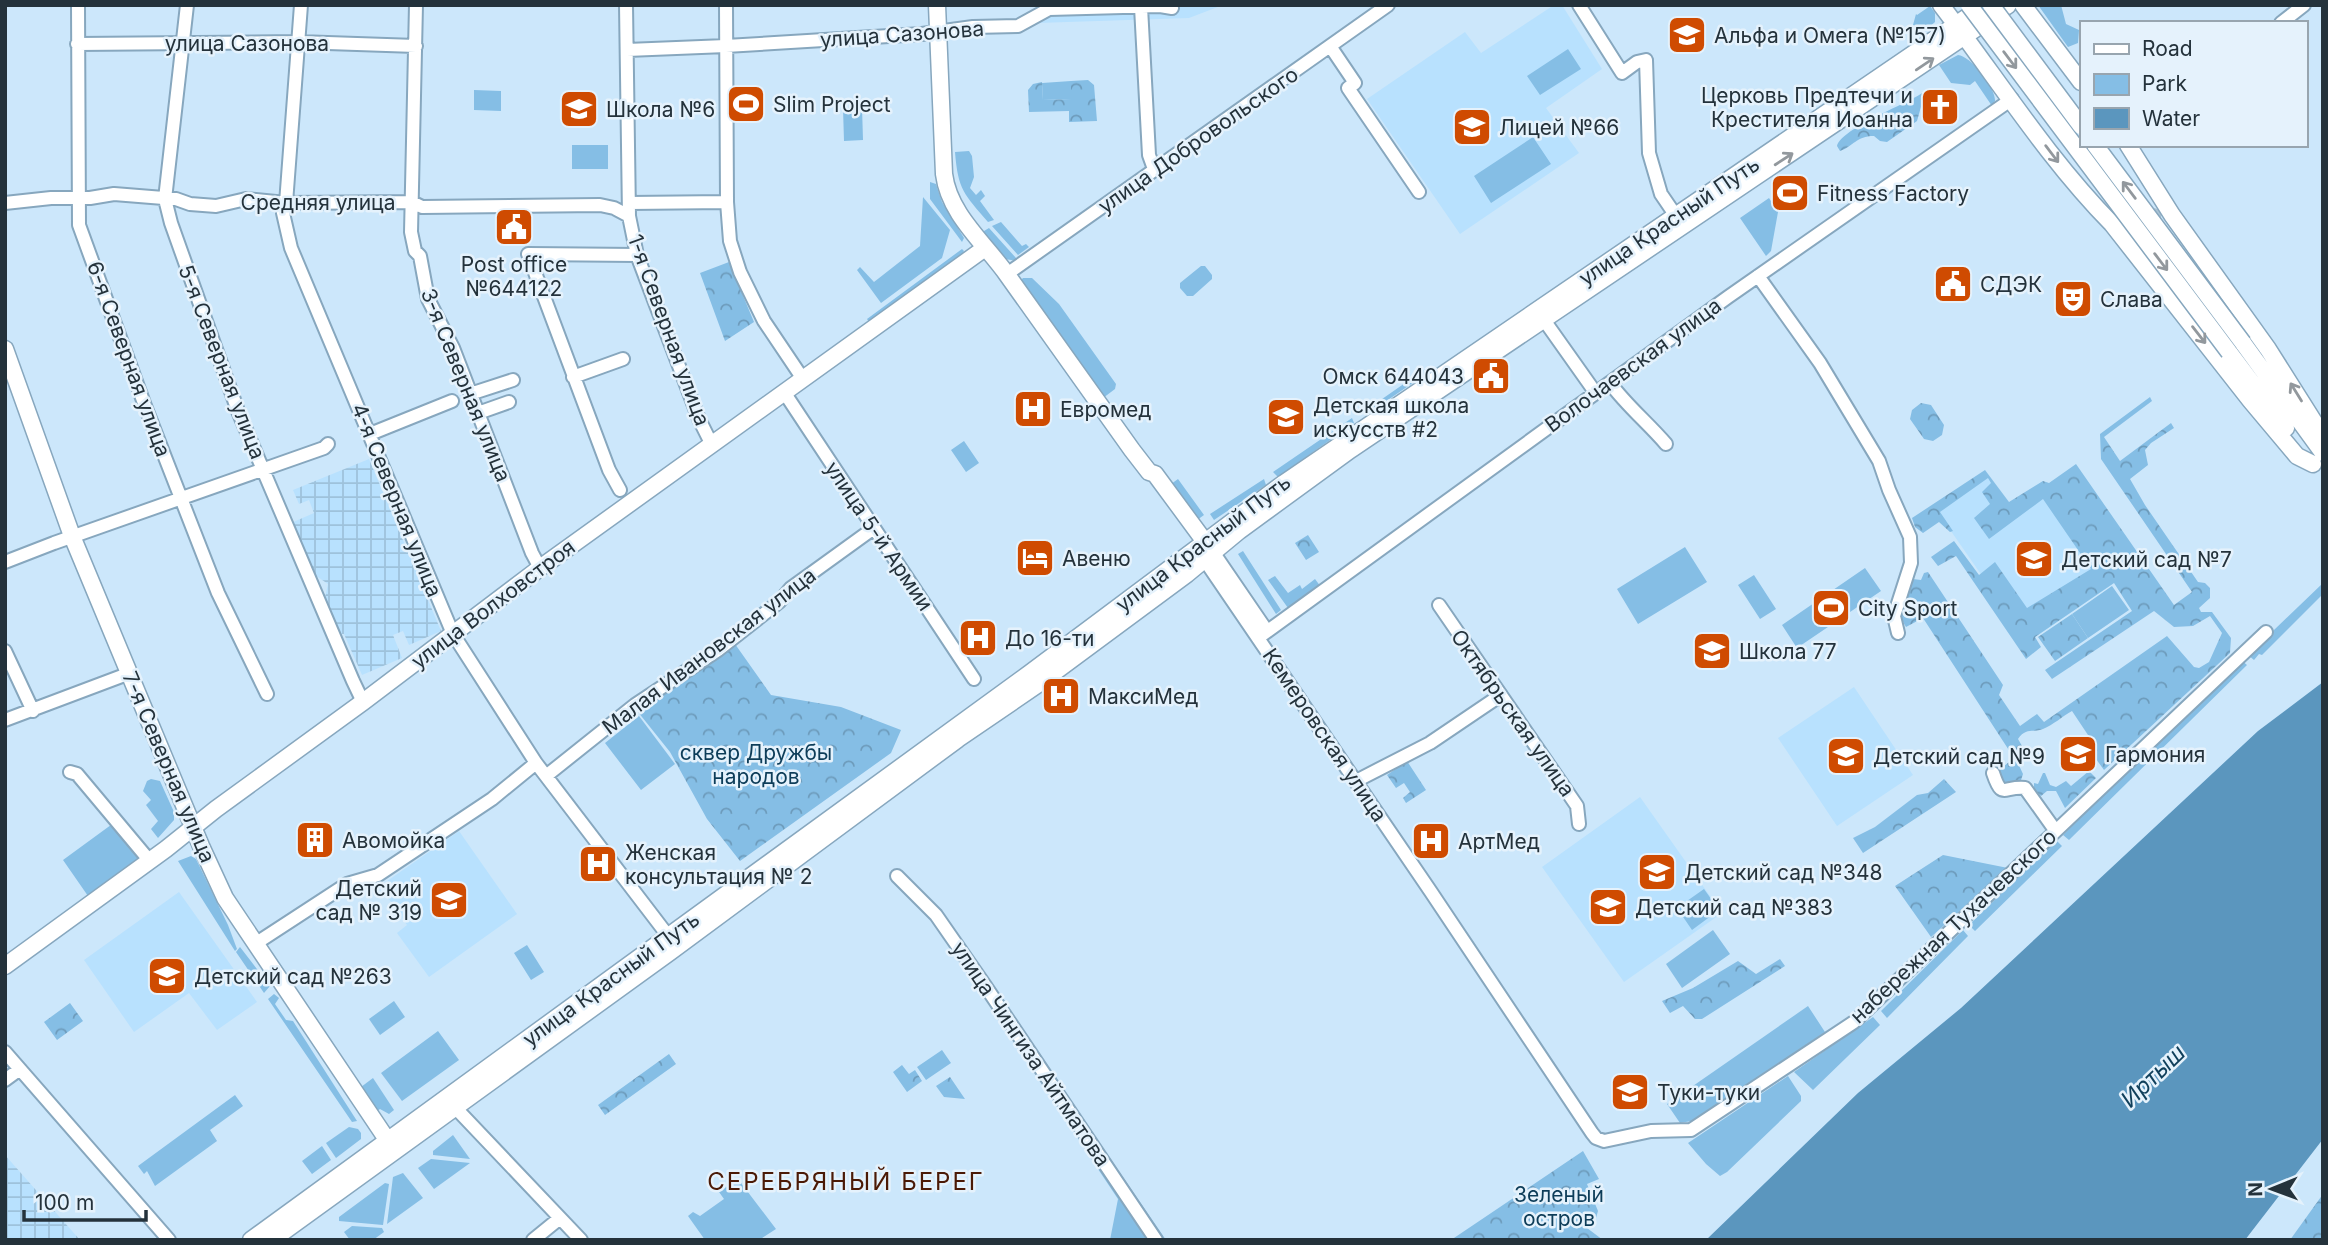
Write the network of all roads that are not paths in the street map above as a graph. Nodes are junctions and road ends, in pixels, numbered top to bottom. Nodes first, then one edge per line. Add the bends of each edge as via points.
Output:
1 (78, 5) edge
2 (187, 5) edge
3 (301, 5) edge
4 (415, 5) edge
5 (626, 5) edge
6 (726, 5) edge
7 (937, 5) edge
8 (1388, 5) edge
9 (1579, 5) edge
10 (1941, 5) edge
11 (1991, 5) edge
12 (2023, 5) edge
13 (2304, 5) edge
14 (1141, 7) edge
15 (1172, 8) dead end
16 (1373, 10) edge
17 (2284, 21) edge
18 (1967, 23) edge
19 (938, 32) junction
20 (184, 42) junction
21 (298, 42) junction
22 (78, 44) junction
23 (416, 46) junction
24 (726, 46) junction
25 (1330, 46) junction
26 (626, 50) junction
27 (2080, 81) edge
28 (2012, 99) junction
29 (2080, 125) edge
30 (2096, 147) edge
31 (2130, 147) edge
32 (1154, 169) junction
33 (2149, 176) junction
34 (1419, 192) dead end
35 (78, 198) junction
36 (165, 199) junction
37 (412, 202) junction
38 (727, 202) junction
39 (5, 203) edge
40 (286, 203) junction
41 (2155, 207) dead end
42 (629, 210) junction
43 (1676, 216) junction
44 (2112, 223) junction
45 (2130, 232) dead end
46 (985, 248) junction
47 (637, 255) junction
48 (1007, 274) junction
49 (1758, 276) junction
50 (1540, 316) junction
51 (2236, 348) junction
52 (5, 349) edge
53 (622, 359) dead end
54 (573, 377) junction
55 (803, 379) junction
56 (513, 380) dead end
57 (1609, 383) junction
58 (784, 392) junction
59 (1595, 392) junction
60 (470, 394) junction
61 (452, 401) dead end
62 (509, 402) dead end
63 (478, 414) junction
64 (370, 434) junction
65 (2323, 436) edge
66 (711, 443) junction
67 (328, 444) dead end
68 (1666, 444) dead end
69 (2318, 458) edge
70 (262, 468) junction
71 (2323, 478) edge
72 (620, 490) dead end
73 (181, 499) junction
74 (874, 528) junction
75 (72, 536) junction
76 (1205, 550) junction
77 (536, 561) junction
78 (5, 562) edge
79 (1439, 606) dead end
80 (2266, 632) dead end
81 (1898, 633) dead end
82 (1263, 634) junction
83 (453, 635) junction
84 (5, 651) edge
85 (130, 673) junction
86 (974, 679) dead end
87 (267, 694) dead end
88 (1501, 695) junction
89 (363, 702) junction
90 (33, 711) junction
91 (5, 720) edge
92 (536, 763) junction
93 (70, 772) dead end
94 (1993, 773) dead end
95 (546, 776) junction
96 (1356, 781) junction
97 (1578, 824) dead end
98 (194, 827) junction
99 (2056, 830) junction
100 (149, 860) junction
101 (897, 876) dead end
102 (669, 937) junction
103 (255, 944) junction
104 (5, 966) edge
105 (5, 1052) edge
106 (20, 1069) junction
107 (5, 1080) edge
108 (450, 1103) junction
109 (1596, 1138) joint
110 (392, 1147) junction
111 (559, 1218) junction
112 (169, 1240) edge
113 (251, 1240) edge
114 (272, 1240) edge
115 (533, 1240) edge
116 (581, 1240) edge
117 (1156, 1240) edge

1 - 22 street, 6-я Северная улица
2 - 20 street, 5-я Северная улица
3 - 21 street, 4-я Северная улица
4 - 23 street, 3-я Северная улица
5 - 26 street, 1-я Северная улица
6 - 24 street
7 - 19 main road, Кемеровская улица
8 - 16 street, улица Добровольского
9 - 43 street via 1622,73 1646,60 1649,153 1661,194
10 - 18 main road
11 - 29 main road, bridge
12 - 27 main road
13 - 17 street
14 - 15 street, улица Сазонова
14 - 19 street, улица Сазонова via 1049,9 1018,26
14 - 32 street via 1149,155
16 - 25 street, улица Добровольского
18 - 28 main road
18 - 43 main road, улица Красный Путь
50 -> 18 main road, улица Красный Путь
18 -> 51 main road, bridge
19 - 24 street, улица Сазонова
19 - 46 main road, Кемеровская улица via 945,181 954,206
20 - 21 street, улица Сазонова
20 - 22 street, улица Сазонова
20 - 36 street, 5-я Северная улица
21 - 23 street, улица Сазонова
21 - 40 street, 4-я Северная улица
22 - 35 street, 6-я Северная улица
23 - 37 street, 3-я Северная улица
24 - 26 street, улица Сазонова
24 - 38 street
25 - 32 street, улица Добровольского
25 - 34 street via 1355,83 1348,88
26 - 42 street, 1-я Северная улица
28 -> 44 main road via 2087,198
28 - 49 street, Волочаевская улица
51 -> 30 main road, bridge
31 - 33 main road
32 - 48 street, улица Добровольского
33 - 41 main road
65 -> 33 main road via 2269,348
35 - 36 street, Средняя улица via 114,194
35 - 39 street, Средняя улица
35 - 73 street, 6-я Северная улица via 79,225
36 - 40 street, Средняя улица via 216,206 246,199
36 - 70 street, 5-я Северная улица via 207,328
37 - 40 street, Средняя улица
37 - 42 street, Средняя улица via 422,207 600,205
37 - 60 street, 3-я Северная улица via 411,232 428,299
38 - 42 street, Средняя улица
38 - 55 street via 733,253 750,294
40 - 64 street, 4-я Северная улица via 283,213 291,248
42 - 47 street, 1-я Северная улица
43 - 50 main road, улица Красный Путь
44 - 45 main road
44 -> 69 main road via 2281,438 2297,456
46 - 48 main road, Кемеровская улица
46 - 55 main road, улица Волховстроя
47 - 54 street via 528,254
47 - 66 street, 1-я Северная улица
48 - 76 main road, Кемеровская улица via 1149,471 1149,481
49 - 57 street, Волочаевская улица
49 - 81 street via 1820,363 1879,461 1910,537 1911,564 1894,616
50 - 59 street
50 - 76 main road, улица Красный Путь
51 - 69 main road
52 - 75 main road, 7-я Северная улица
53 - 54 street
54 - 72 street
55 - 58 main road, улица Волховстроя
56 - 60 street
57 - 59 street, Волочаевская улица
57 - 68 street
58 - 66 main road, улица Волховстроя
58 - 74 street, улица 5-й Армии
59 - 82 street, Волочаевская улица
60 - 63 street, 3-я Северная улица
61 - 64 street
62 - 63 street
63 - 77 street, 3-я Северная улица
64 - 83 street, 4-я Северная улица
66 - 77 main road, улица Волховстроя
67 - 70 street
69 - 71 main road
70 - 73 street
70 - 89 street, 5-я Северная улица
73 - 75 street
73 - 87 street, 6-я Северная улица via 218,593
74 - 86 street, улица 5-й Армии
74 - 95 street, Малая Ивановская улица
75 - 78 street
75 - 85 main road, 7-я Северная улица
76 - 82 street, Кемеровская улица
76 - 102 main road, улица Красный Путь
76 - 108 main road, улица Красный Путь via 1037,685
77 - 83 main road, улица Волховстроя
79 - 88 street, Октябрьская улица
80 - 99 street, набережная Тухачевского
82 - 96 street, Кемеровская улица
83 - 89 main road, улица Волховстроя
83 - 92 street, 4-я Северная улица
84 - 90 street
85 - 90 street
85 - 98 main road, 7-я Северная улица
88 - 96 street via 1430,744
88 - 97 street, Октябрьская улица via 1577,806
89 - 98 main road, улица Волховстроя
90 - 91 street
92 - 95 street, 4-я Северная улица
92 - 103 street via 492,799 378,875 347,884
93 - 100 street via 77,774
94 - 99 street via 2001,790 2025,788
95 - 102 street, 4-я Северная улица
96 - 109 street, Кемеровская улица
98 - 100 main road, улица Волховстроя
98 - 103 main road, 7-я Северная улица via 225,898
99 - 109 street, набережная Тухачевского via 1854,1022 1704,1123 1691,1130 1651,1131 1604,1141
100 - 104 main road, улица Волховстроя
101 - 117 street, улица Чингиза Айтматова via 936,915
102 - 108 main road, улица Красный Путь
103 - 110 main road, 7-я Северная улица
105 - 106 street
106 - 107 street
106 - 112 street
108 - 110 main road, улица Красный Путь
108 - 111 street
110 - 113 main road, улица Красный Путь
110 - 114 main road, улица Красный Путь
111 - 115 street
111 - 116 street

